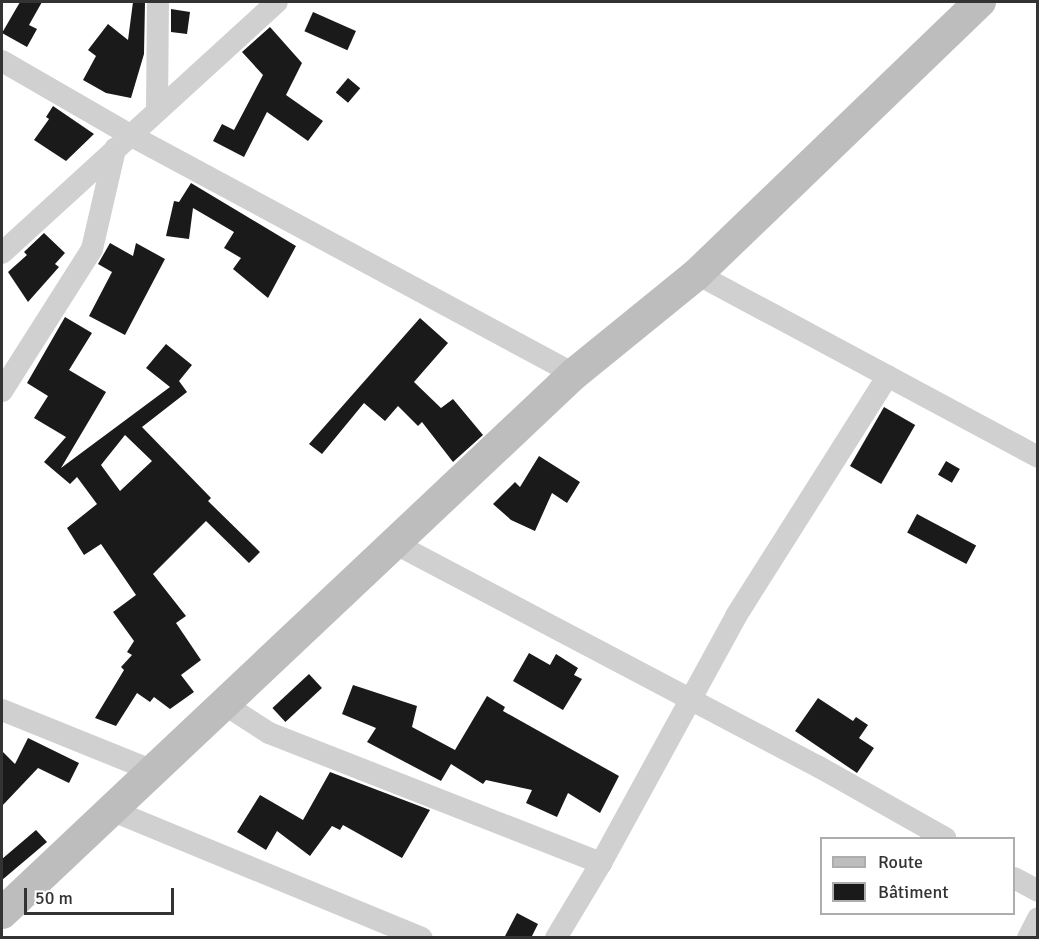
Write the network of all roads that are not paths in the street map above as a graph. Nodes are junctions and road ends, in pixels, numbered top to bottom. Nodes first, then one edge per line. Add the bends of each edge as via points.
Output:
1 (158, 2) edge
2 (277, 2) edge
3 (980, 2) edge
4 (2, 61) edge
5 (157, 110) junction
6 (123, 142) junction
7 (2, 253) edge
8 (697, 274) junction
9 (574, 374) junction
10 (888, 376) junction
11 (2, 391) edge
12 (1038, 457) edge
13 (394, 543) junction
14 (691, 699) junction
15 (224, 704) junction
16 (2, 710) edge
17 (153, 771) junction
18 (111, 810) junction
19 (943, 837) edge
20 (601, 863) junction
21 (1015, 879) edge
22 (1038, 891) edge
23 (2, 914) edge
24 (1038, 918) edge
25 (422, 938) edge
26 (556, 938) edge
27 (1028, 938) edge

1 - 5 street
2 - 5 street
3 - 8 street
4 - 6 street
5 - 6 street
6 - 7 street
6 - 9 street
6 - 11 street via 92,249
8 - 9 street
8 - 10 street
9 - 13 street
10 - 12 street
10 - 14 street via 736,616
13 - 14 street
13 - 15 street
14 - 19 street
14 - 20 street
15 - 17 street
15 - 20 street via 269,733
16 - 17 street
17 - 18 street
18 - 23 street
18 - 25 street
20 - 26 street
21 - 22 street
24 - 27 street

